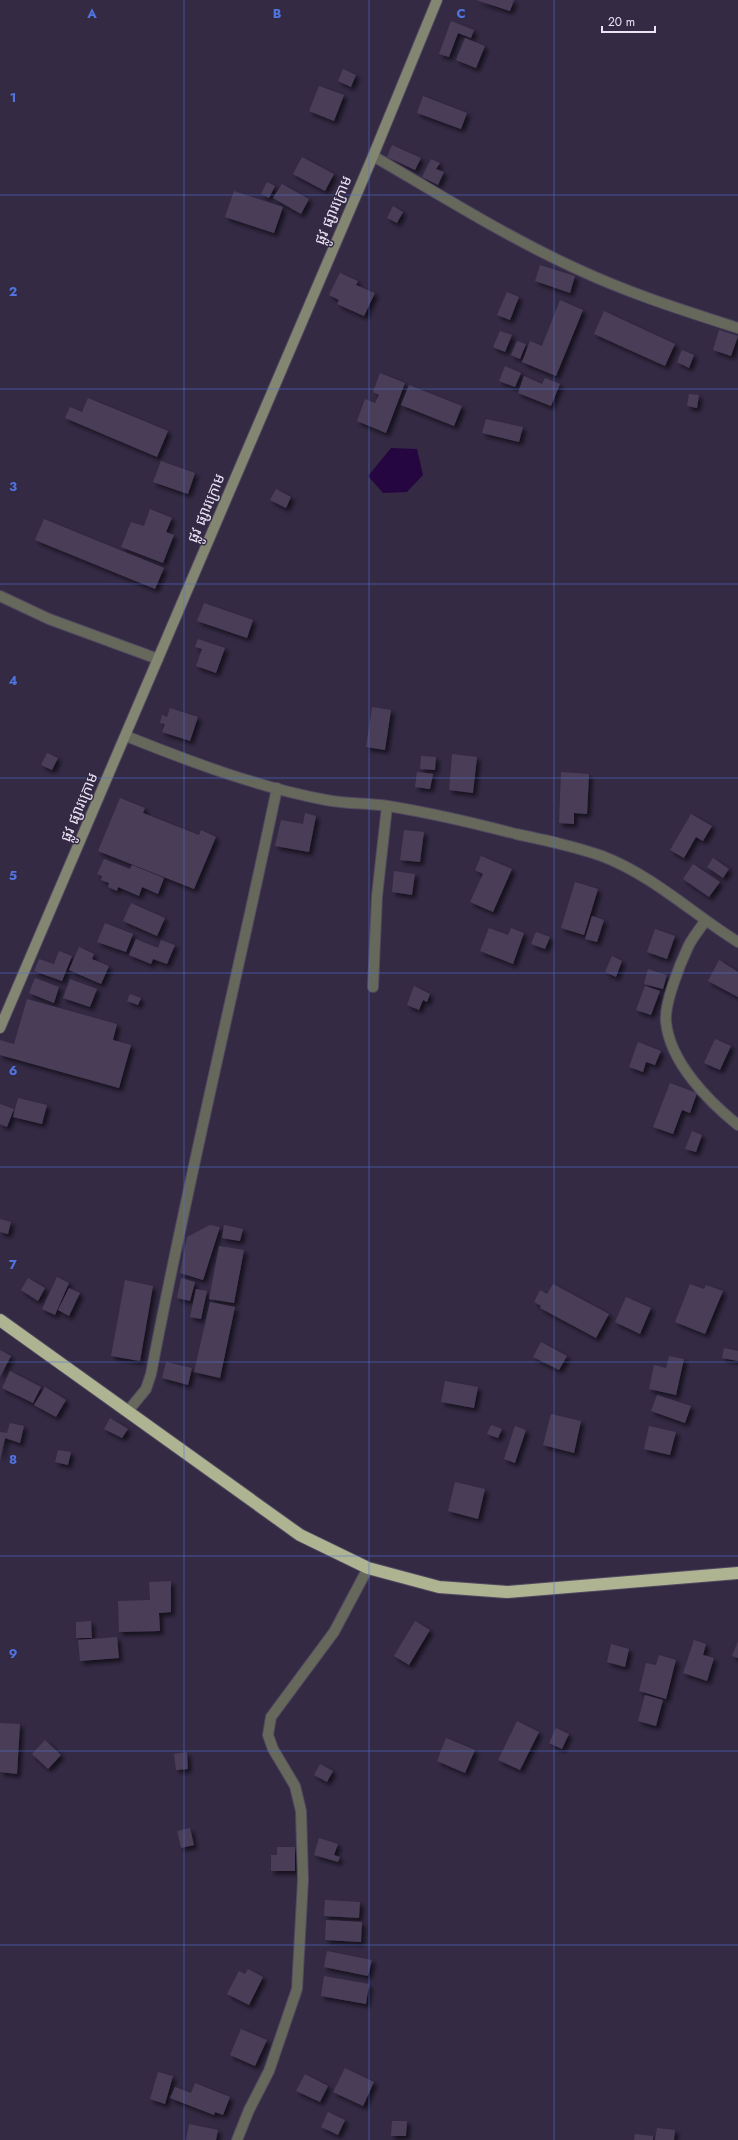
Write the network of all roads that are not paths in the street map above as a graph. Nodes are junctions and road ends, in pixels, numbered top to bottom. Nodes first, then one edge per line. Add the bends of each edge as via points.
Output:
1 (437, 0) edge
2 (373, 156) junction
3 (738, 328) edge
4 (0, 596) edge
5 (158, 659) junction
6 (126, 736) junction
7 (277, 788) junction
8 (387, 806) junction
9 (705, 921) junction
10 (738, 942) edge
11 (373, 987) dead end
12 (0, 1028) edge
13 (738, 1125) edge
14 (0, 1320) edge
15 (128, 1411) junction
16 (368, 1568) junction
17 (738, 1573) edge
18 (237, 2140) edge

1 - 2 main road, ផ្លូវ ផ្សារក្រោម
2 - 3 street via 496,228 575,268 648,299
2 - 5 main road, ផ្លូវ ផ្សារក្រោម
4 - 5 street via 49,618
5 - 6 main road, ផ្លូវ ផ្សារក្រោម
6 - 7 street via 196,764
6 - 12 main road, ផ្លូវ ផ្សារក្រោម
7 - 8 street via 327,800
7 - 15 street via 242,956 174,1251 151,1374 146,1389
8 - 9 street via 482,825 603,857 636,873 680,901
8 - 11 street via 377,896
9 - 10 street
9 - 13 street via 688,945 666,1008 666,1022 670,1040 689,1077
14 - 15 highway
15 - 16 highway via 300,1535
16 - 17 highway via 439,1586 507,1592
16 - 18 street via 334,1632 271,1717 268,1735 273,1749 295,1786 302,1811 303,1880 298,1989 269,2070

